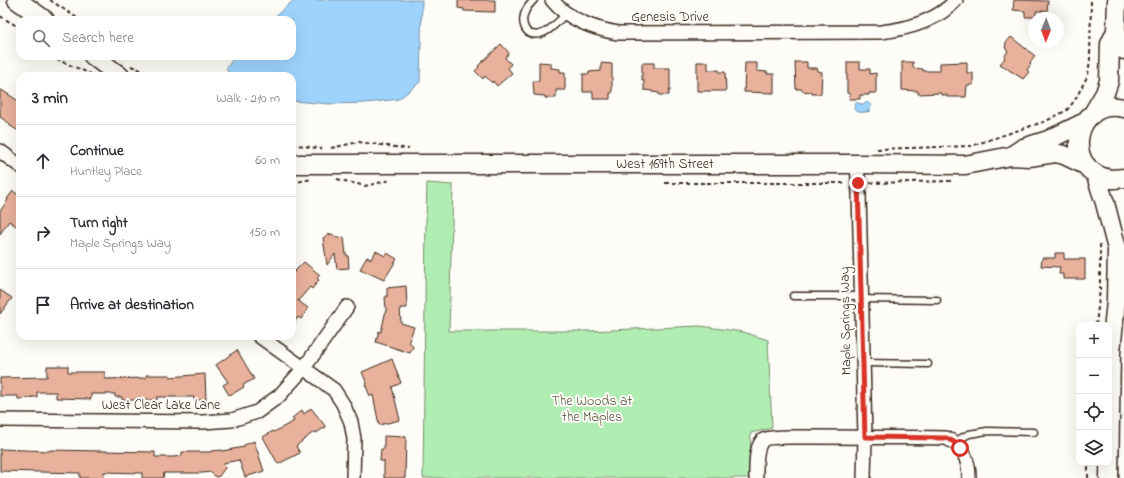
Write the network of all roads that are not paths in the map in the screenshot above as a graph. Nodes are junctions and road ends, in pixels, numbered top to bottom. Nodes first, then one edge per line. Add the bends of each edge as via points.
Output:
1 (17, 0) edge
2 (534, 0) edge
3 (1117, 0) edge
4 (955, 1) edge
5 (553, 2) edge
6 (567, 13) junction
7 (39, 16) edge
8 (1116, 31) junction
9 (1124, 50) edge
10 (102, 60) edge
11 (124, 70) edge
12 (1124, 108) edge
13 (1089, 118) junction
14 (0, 151) edge
15 (1011, 156) junction
16 (16, 163) edge
17 (296, 164) edge
18 (857, 164) junction
19 (1091, 169) junction
20 (1124, 178) edge
21 (1124, 226) edge
22 (1117, 249) junction
23 (793, 296) dead end
24 (861, 297) junction
25 (937, 300) dead end
26 (347, 307) dead end
27 (265, 340) edge
28 (863, 363) junction
29 (928, 364) dead end
30 (304, 368) junction
31 (0, 420) edge
32 (1034, 432) dead end
33 (863, 437) junction
34 (954, 442) junction
35 (354, 478) edge
36 (756, 478) edge
37 (864, 478) edge
38 (969, 478) edge
39 (1109, 478) edge

1 - 7 street
2 - 6 lane via 522,20 524,30 530,34 539,35 546,32
3 - 8 street
4 - 6 street, Genesis Drive via 938,15 914,26 881,32 618,33 583,23
5 - 6 street, Genesis Drive
8 - 9 street
8 - 13 street via 1110,44 1109,81 1105,93
10 - 11 street
12 - 13 street, West 169th Street via 1111,106 1099,110
13 - 15 street, West 169th Street
13 - 19 street via 1082,126 1079,149 1083,161
14 - 16 street
15 - 18 street, West 169th Street via 965,165
15 - 19 street, West 169th Street via 1029,157 1055,153
17 - 18 street, West 169th Street
18 - 24 street, Maple Springs Way
19 - 20 street, West 169th Street via 1101,176 1112,179
19 - 22 street via 1105,203
21 - 22 street
22 - 39 street via 1116,301 1111,352
23 - 24 lane
24 - 25 lane
24 - 28 street, Maple Springs Way
26 - 30 street, West Clear Lake Lane
27 - 30 street
28 - 29 lane
28 - 33 street, Maple Springs Way
30 - 31 street, West Clear Lake Lane via 279,396 257,412 232,420
30 - 35 street via 334,390 344,404 354,439
32 - 34 lane via 987,431 970,434
33 - 34 street via 946,438
33 - 36 street via 762,440 758,449
33 - 37 street, Maple Springs Way
34 - 38 street via 965,456

